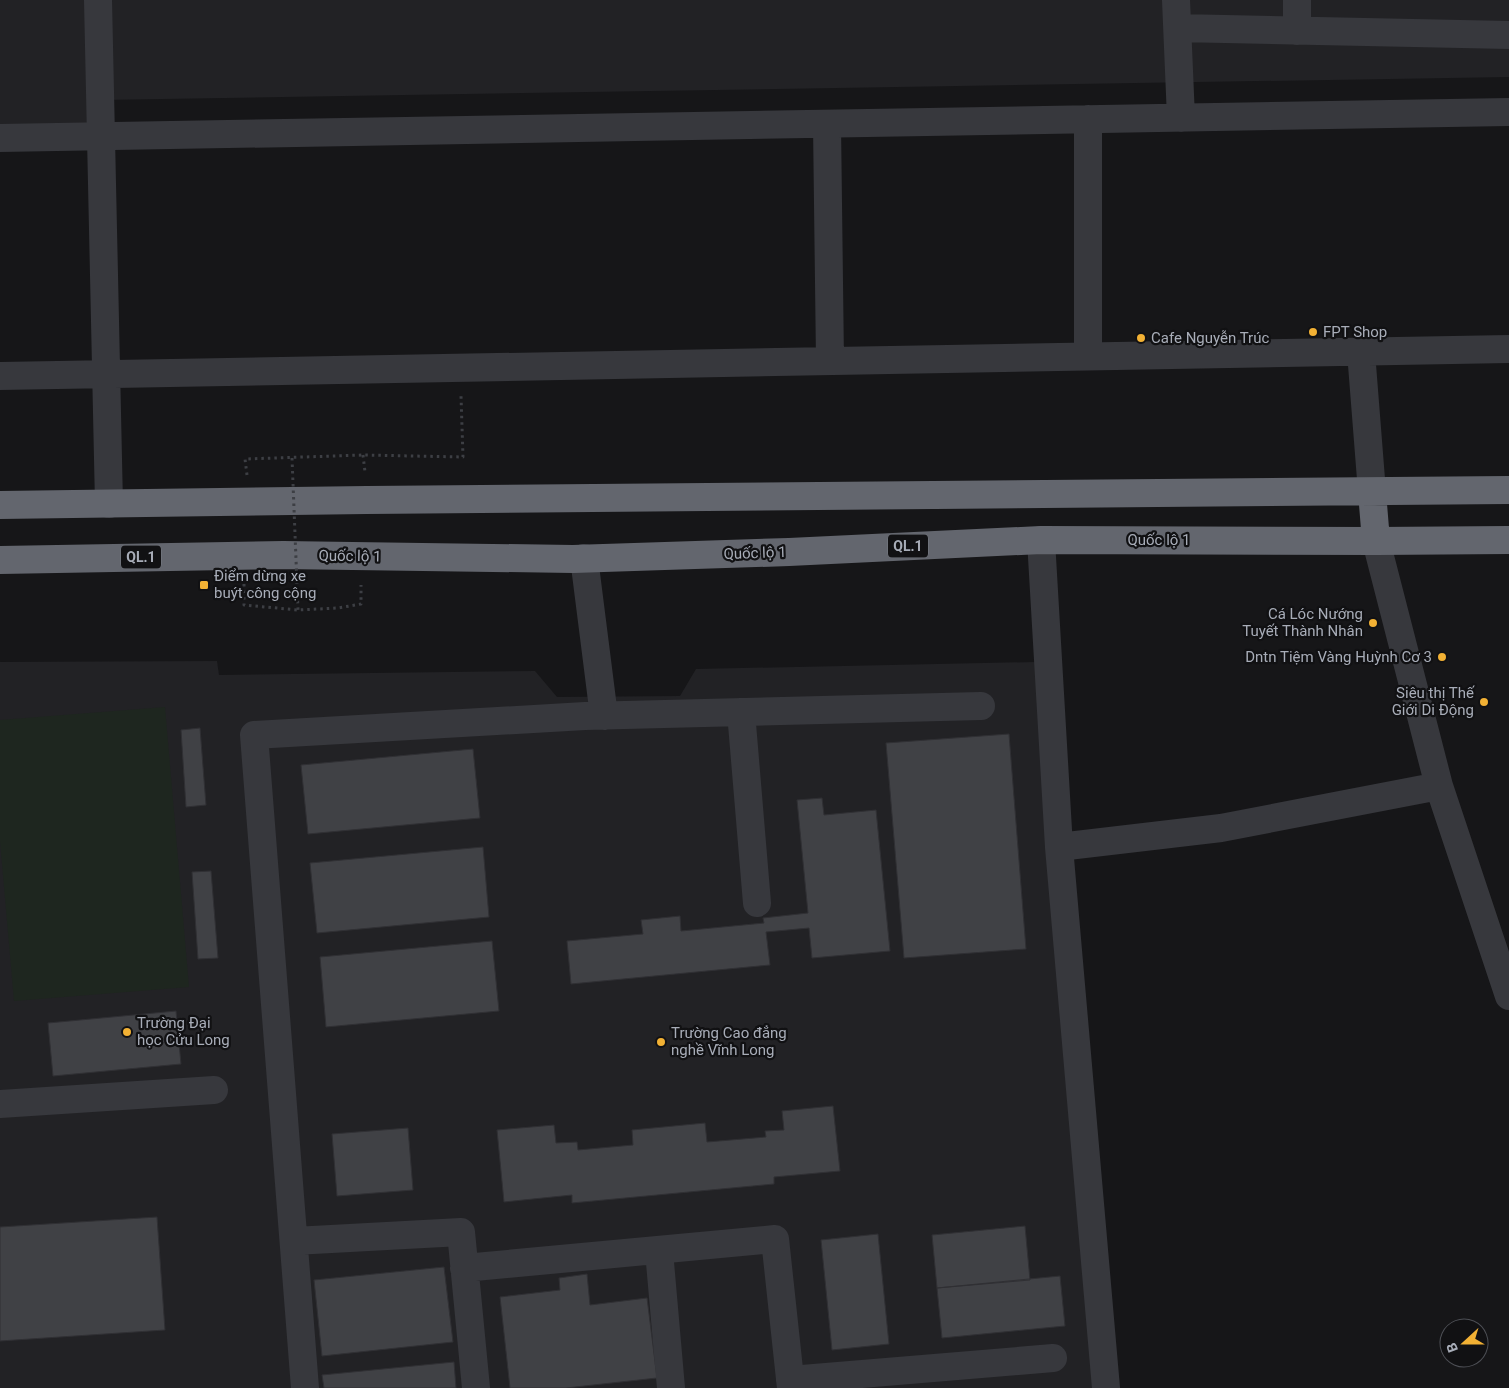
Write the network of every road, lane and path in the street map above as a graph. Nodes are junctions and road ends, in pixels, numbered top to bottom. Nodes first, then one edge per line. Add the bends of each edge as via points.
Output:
1 (98, 0) edge
2 (1176, 0) edge
3 (1297, 0) edge
4 (1178, 28) junction
5 (1297, 31) junction
6 (1509, 34) edge
7 (1509, 112) edge
8 (1181, 118) junction
9 (1088, 119) junction
10 (826, 124) junction
11 (101, 136) junction
12 (0, 138) edge
13 (1509, 349) edge
14 (1361, 352) junction
15 (1088, 356) junction
16 (830, 361) junction
17 (460, 368) junction
18 (106, 374) junction
19 (0, 376) edge
20 (292, 458) junction
21 (246, 460) dead end
22 (1509, 490) edge
23 (1372, 492) junction
24 (109, 504) junction
25 (0, 506) edge
26 (1041, 540) junction
27 (1509, 540) edge
28 (1376, 541) junction
29 (584, 558) junction
30 (0, 560) edge
31 (361, 604) dead end
32 (244, 605) dead end
33 (298, 610) junction
34 (981, 706) dead end
35 (741, 712) junction
36 (604, 716) junction
37 (1439, 786) junction
38 (1059, 847) junction
39 (757, 903) dead end
40 (1509, 996) edge
41 (214, 1090) dead end
42 (0, 1104) edge
43 (294, 1241) junction
44 (659, 1251) junction
45 (464, 1268) junction
46 (1053, 1358) dead end
47 (791, 1384) edge
48 (305, 1388) edge
49 (476, 1388) edge
50 (671, 1388) edge
51 (1106, 1388) edge

1 - 11 street
2 - 4 street
3 - 5 street
4 - 5 street
4 - 8 street
5 - 6 street
7 - 8 street
8 - 9 street
9 - 10 street
9 - 15 street
10 - 11 street
10 - 16 street
11 - 12 street
11 - 18 street
13 - 14 street
14 - 15 street
14 - 23 street
15 - 16 street
16 - 17 street
17 - 18 street
17 - 20 path via 463,456
18 - 19 street
18 - 24 street
20 - 21 path
20 - 33 path, bridge
22 - 23 highway
23 - 24 highway
23 - 28 highway
24 - 25 highway
26 - 28 highway, Quốc lộ 1 / QL.1
26 - 29 highway, Quốc lộ 1 / QL.1
26 - 38 street
27 - 28 highway, Quốc lộ 1 / QL.1
28 - 37 street
29 - 30 highway, Quốc lộ 1 / QL.1 via 282,555
29 - 36 street
31 - 33 path
32 - 33 path
34 - 35 street
35 - 36 street
35 - 39 street
36 - 43 street via 254,734
37 - 38 street via 1221,828
37 - 40 street
38 - 51 street
41 - 42 street
43 - 45 street via 461,1232
43 - 48 street
44 - 45 street
44 - 47 street via 775,1239
44 - 50 street
45 - 49 street
46 - 47 street

